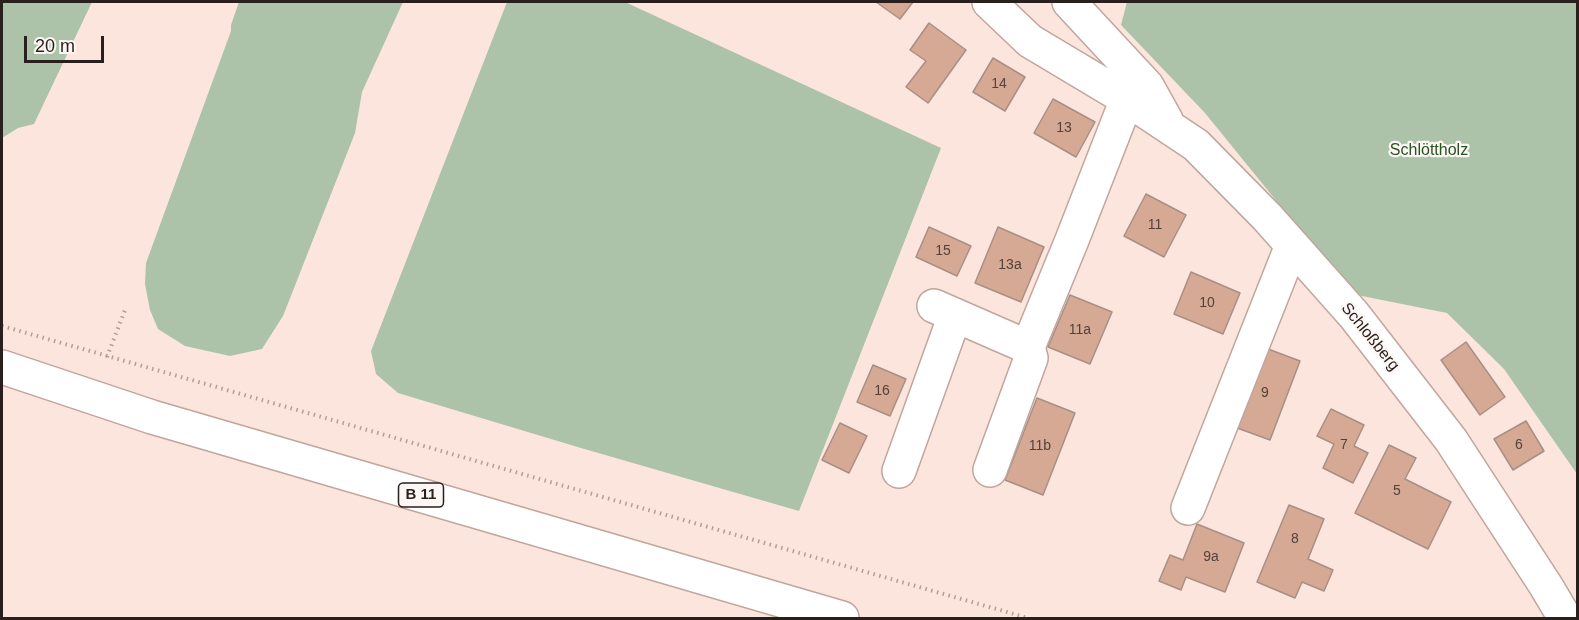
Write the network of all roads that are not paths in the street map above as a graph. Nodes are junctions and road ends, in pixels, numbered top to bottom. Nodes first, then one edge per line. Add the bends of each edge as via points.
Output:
1 (989, 2) edge
2 (1068, 2) edge
3 (1127, 99) junction
4 (1170, 127) junction
5 (1292, 245) junction
6 (1028, 347) junction
7 (2, 367) edge
8 (990, 470) dead end
9 (899, 471) dead end
10 (1188, 508) dead end
11 (842, 618) edge
12 (1565, 618) edge

1 - 3 street, Schloßberg via 1030,41
2 - 4 street via 1147,86
3 - 4 street, Schloßberg
3 - 6 street
4 - 5 street, Schloßberg via 1197,145
5 - 10 street
5 - 12 street, Schloßberg via 1354,315 1451,440
6 - 8 street via 1031,358
6 - 9 street via 945,310
7 - 11 street, B 11 via 152,417

